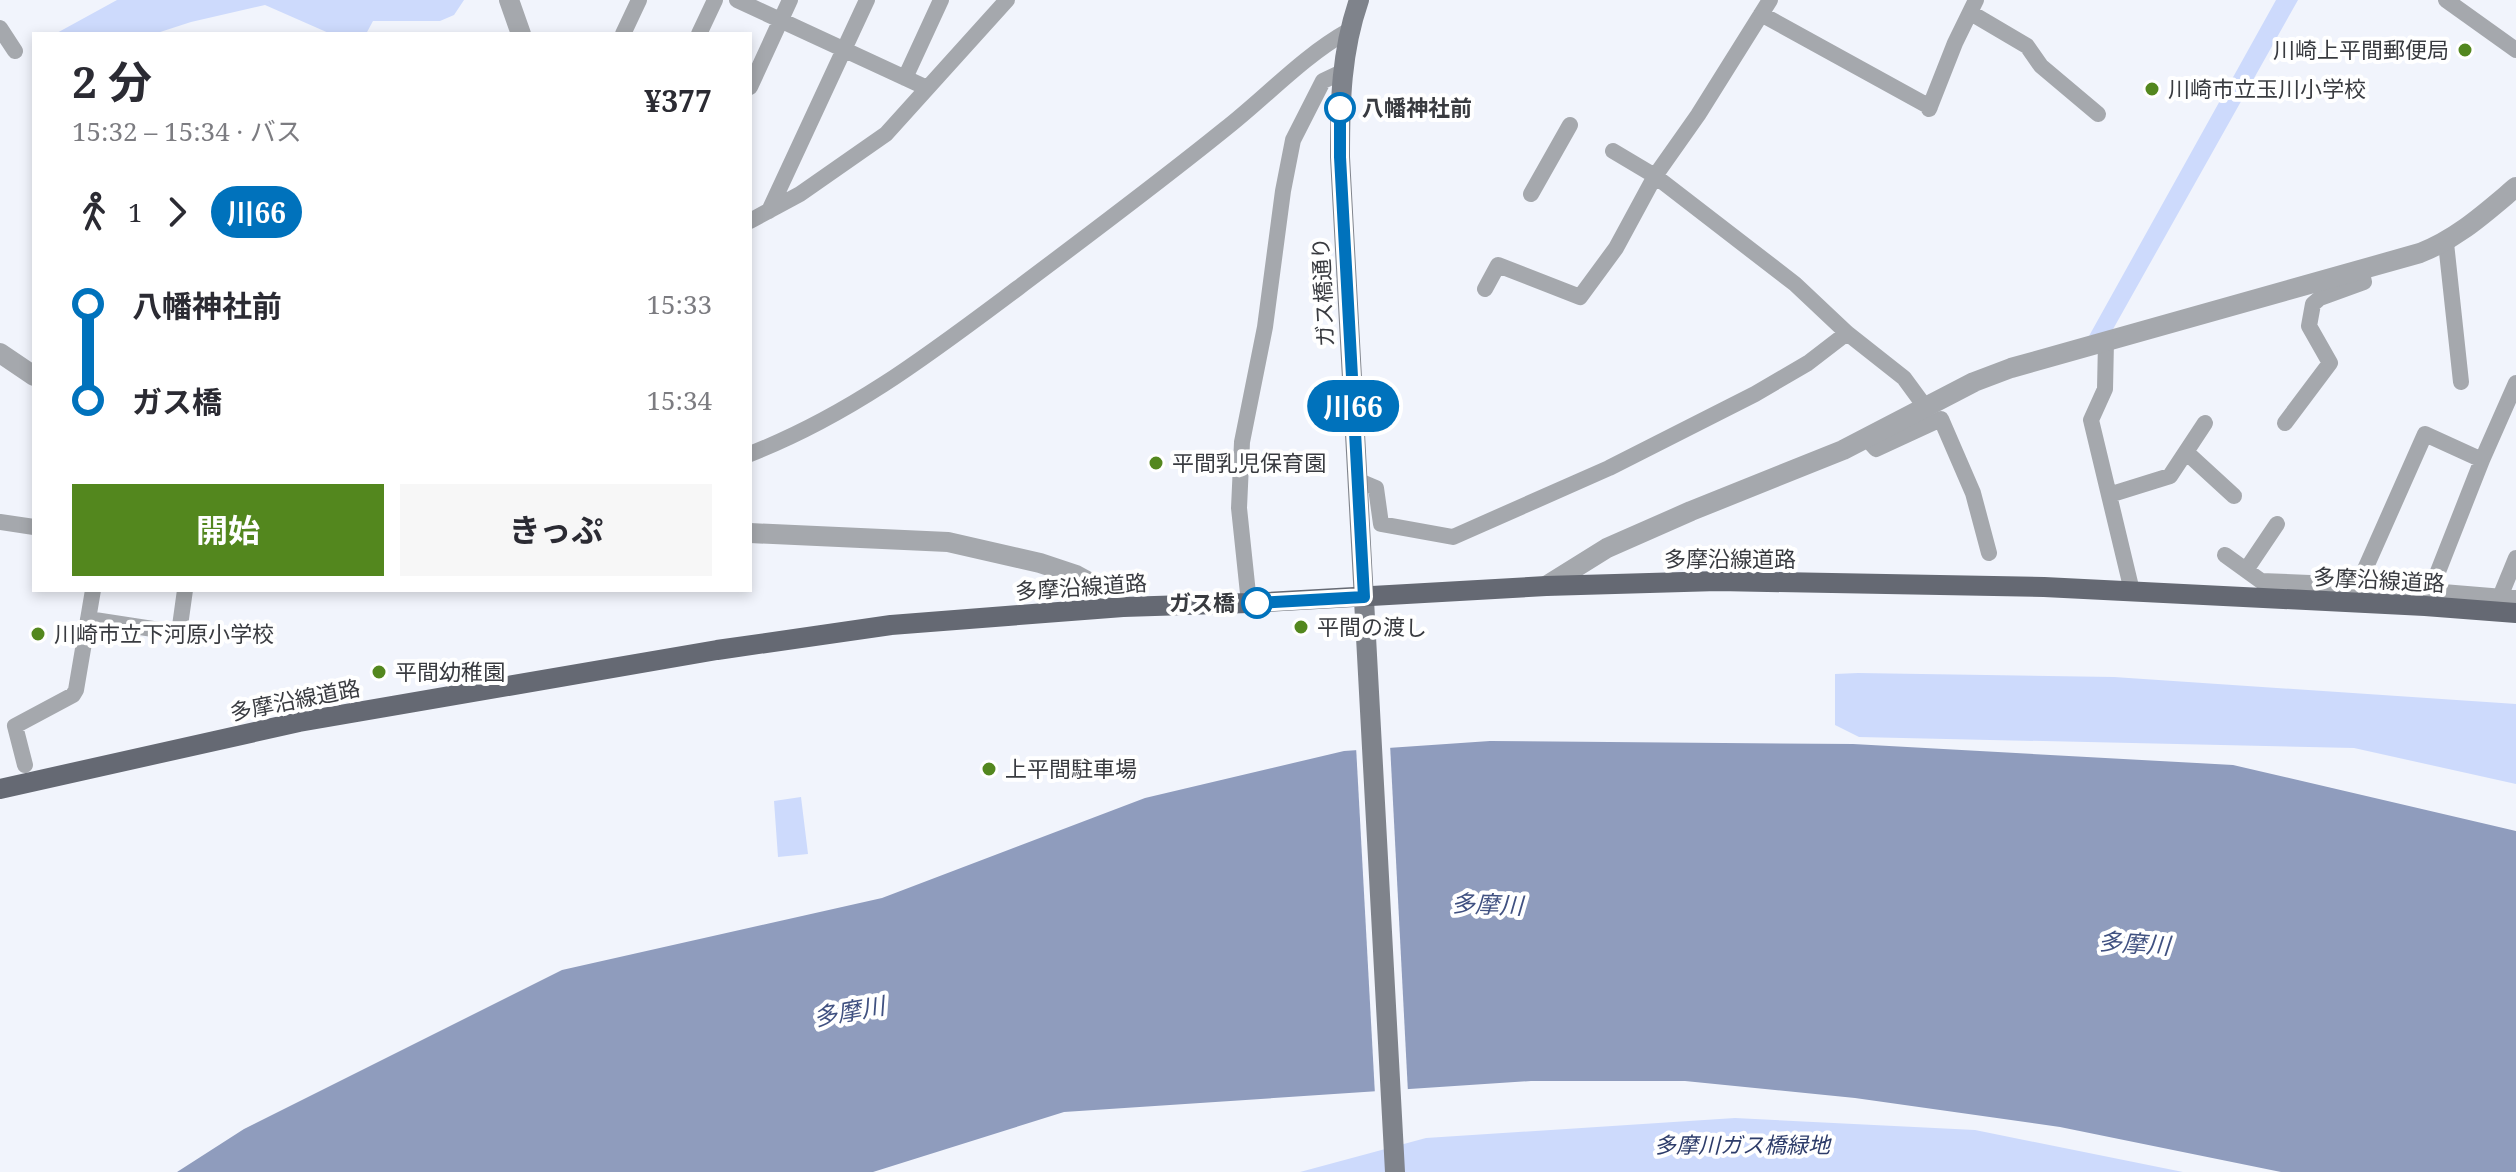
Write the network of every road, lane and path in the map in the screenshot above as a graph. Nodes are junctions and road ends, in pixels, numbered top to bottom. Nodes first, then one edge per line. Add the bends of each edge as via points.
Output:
1 (509, 0) edge
2 (639, 0) edge
3 (715, 0) edge
4 (737, 0) edge
5 (790, 0) edge
6 (867, 0) edge
7 (941, 0) edge
8 (1007, 0) edge
9 (1359, 0) edge
10 (2451, 1) edge
11 (1765, 7) edge
12 (1974, 7) edge
13 (781, 20) junction
14 (0, 28) edge
15 (1348, 31) junction
16 (520, 32) edge
17 (624, 32) edge
18 (700, 32) edge
19 (844, 50) junction
20 (2516, 50) edge
21 (15, 51) dead end
22 (1342, 72) junction
23 (905, 78) junction
24 (752, 83) edge
25 (927, 88) junction
26 (2098, 114) dead end
27 (1570, 125) dead end
28 (1613, 151) dead end
29 (1655, 176) junction
30 (2516, 187) edge
31 (1531, 194) dead end
32 (769, 211) junction
33 (752, 220) edge
34 (2446, 243) junction
35 (2361, 269) junction
36 (1485, 289) dead end
37 (1847, 333) junction
38 (2106, 341) junction
39 (0, 353) edge
40 (32, 375) edge
41 (2461, 382) dead end
42 (2516, 383) edge
43 (1926, 408) junction
44 (2205, 423) dead end
45 (2285, 423) dead end
46 (1867, 439) junction
47 (2186, 452) junction
48 (752, 453) edge
49 (2482, 460) junction
50 (1357, 480) junction
51 (2109, 495) junction
52 (2234, 496) dead end
53 (0, 522) edge
54 (2277, 524) dead end
55 (32, 527) edge
56 (752, 533) edge
57 (1989, 553) dead end
58 (2225, 555) dead end
59 (2516, 558) edge
60 (2246, 570) junction
61 (2358, 585) junction
62 (1546, 586) junction
63 (2261, 589) junction
64 (2132, 591) junction
65 (93, 592) edge
66 (185, 592) edge
67 (1364, 597) junction
68 (2508, 597) edge
69 (2428, 598) junction
70 (1249, 603) junction
71 (1123, 607) junction
72 (2516, 613) edge
73 (88, 619) junction
74 (25, 765) dead end
75 (0, 789) edge
76 (1395, 1172) edge

1 - 16 street
2 - 17 street
3 - 18 street
4 - 13 street
5 - 13 street
6 - 19 street
7 - 23 street
8 - 25 street
9 - 15 main road, ガス橋通り
10 - 20 street
11 - 12 street via 1929,108
11 - 29 street
12 - 26 street via 2027,46 2041,66
13 - 19 street
13 - 24 street
14 - 21 street
15 - 22 main road, ガス橋通り
15 - 48 street via 924,360 832,417
19 - 23 street
19 - 32 street
22 - 50 main road, ガス橋通り via 1340,157
22 - 70 street via 1321,84 1293,140 1286,178 1242,442 1239,508
23 - 25 street
25 - 32 street via 886,134
27 - 31 street
28 - 29 street
29 - 36 street via 1616,248 1580,297 1498,265
29 - 37 street via 1795,284
30 - 34 street
32 - 33 street
34 - 35 street
34 - 41 street
35 - 38 street
35 - 45 street via 2364,282 2313,304 2309,326 2330,363
37 - 43 street via 1904,378
37 - 50 street via 1755,394 1609,468 1453,537 1381,524 1376,488
38 - 43 street via 2011,368
38 - 51 street via 2105,389 2091,420
39 - 40 street
42 - 49 street
43 - 46 street
44 - 47 street
46 - 57 street via 1876,449 1941,419 1968,479
46 - 62 street via 1607,548
47 - 51 street via 2170,476
47 - 52 street
49 - 61 street via 2425,434
49 - 69 street
50 - 67 main road, ガス橋通り
51 - 64 street
53 - 55 street
54 - 60 street
56 - 71 street via 961,545 1076,575
58 - 60 street
59 - 68 street
60 - 63 street
61 - 63 street
61 - 69 street
62 - 64 main road, 多摩沿線道路 via 1718,581
62 - 67 main road, 多摩沿線道路
63 - 64 main road, 多摩沿線道路
63 - 69 main road, 多摩沿線道路
65 - 73 street
66 - 73 street via 179,633
67 - 70 main road, 多摩沿線道路
67 - 76 main road, ガス橋通り
68 - 69 street
69 - 72 main road, 多摩沿線道路
70 - 71 main road, 多摩沿線道路
71 - 75 main road, 多摩沿線道路 via 891,625 717,650 299,722
73 - 74 street via 73,695 15,726

